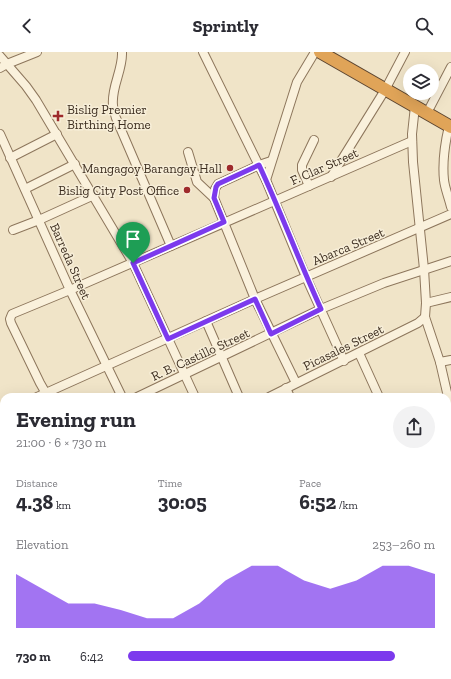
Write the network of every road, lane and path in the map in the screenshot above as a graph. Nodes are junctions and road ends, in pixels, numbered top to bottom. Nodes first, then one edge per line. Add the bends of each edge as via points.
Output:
1 (37, 52) edge
2 (122, 52) edge
3 (203, 52) edge
4 (315, 52) edge
5 (320, 52) edge
6 (332, 52) edge
7 (405, 52) edge
8 (0, 56) edge
9 (4, 66) edge
10 (451, 67) edge
11 (387, 87) junction
12 (415, 106) junction
13 (429, 110) junction
14 (450, 123) edge
15 (0, 134) edge
16 (57, 134) junction
17 (314, 140) dead end
18 (412, 141) junction
19 (188, 152) dead end
20 (10, 158) junction
21 (271, 161) junction
22 (75, 164) junction
23 (259, 165) junction
24 (330, 177) junction
25 (266, 180) junction
26 (309, 186) junction
27 (25, 189) junction
28 (94, 195) junction
29 (214, 198) junction
30 (275, 201) junction
31 (451, 207) edge
32 (451, 214) edge
33 (39, 220) junction
34 (224, 222) junction
35 (420, 228) junction
36 (13, 230) dead end
37 (171, 246) junction
38 (451, 261) edge
39 (133, 263) junction
40 (424, 269) junction
41 (306, 277) junction
42 (70, 290) junction
43 (451, 297) edge
44 (255, 299) junction
45 (426, 303) junction
46 (321, 309) junction
47 (425, 317) junction
48 (206, 322) junction
49 (271, 334) junction
50 (168, 339) junction
51 (359, 353) junction
52 (221, 358) junction
53 (344, 360) junction
54 (451, 360) edge
55 (440, 362) junction
56 (107, 365) junction
57 (184, 375) junction
58 (447, 379) edge
59 (296, 383) junction
60 (286, 388) junction
61 (46, 393) edge
62 (51, 393) edge
63 (120, 393) edge
64 (145, 393) edge
65 (193, 393) edge
66 (237, 393) edge
67 (277, 393) edge
68 (288, 393) edge
69 (377, 393) edge
70 (449, 393) edge

1 - 9 street
2 - 37 street via 113,106 116,118
3 - 23 street
4 - 21 street via 297,82
5 - 11 highway
6 - 11 highway
7 - 11 street
8 - 9 street
9 - 16 street via 31,92
10 - 13 street
11 - 12 highway
11 - 13 highway
11 - 24 street
12 - 13 highway
12 - 18 street
13 - 14 highway
14 - 31 street via 443,170
15 - 20 street, Barreda Street
16 - 20 street
16 - 22 street
17 - 26 street via 302,165
18 - 24 street, F. Clar Street
18 - 35 street
19 - 29 street via 197,182
20 - 27 street, Barreda Street
21 - 23 street
21 - 25 street
22 - 27 street
22 - 28 street
23 - 25 street
23 - 29 street via 217,185
24 - 26 street, F. Clar Street
25 - 30 street
26 - 30 street, F. Clar Street
27 - 33 street, Barreda Street
28 - 33 street
28 - 39 street
29 - 34 street
30 - 34 street, F. Clar Street
30 - 41 street
32 - 35 street, Abarca Street
33 - 36 street
33 - 42 street, Barreda Street
34 - 37 street, F. Clar Street
34 - 44 street
35 - 40 street
35 - 41 street, Abarca Street
37 - 39 street, F. Clar Street
38 - 40 street, R. B. Castillo Street
39 - 42 street, F. Clar Street
39 - 50 street
40 - 45 street
40 - 46 street, R. B. Castillo Street
41 - 44 street, Abarca Street
41 - 46 street
42 - 56 street, Barreda Street
42 - 61 street, F. Clar Street via 10,316 11,323
43 - 45 street
44 - 48 street, Abarca Street
44 - 49 street
45 - 47 street
46 - 49 street, R. B. Castillo Street
46 - 53 street
47 - 51 street, Picasales Street
47 - 55 street
48 - 50 street, Abarca Street
48 - 52 street
49 - 52 street, R. B. Castillo Street
49 - 59 street
50 - 56 street, Abarca Street
50 - 57 street
51 - 53 street, Picasales Street
51 - 69 street
52 - 57 street, R. B. Castillo Street
52 - 66 street
53 - 59 street, Picasales Street
54 - 55 street
55 - 58 street
56 - 62 street, Abarca Street
56 - 63 street, Barreda Street
57 - 64 street, R. B. Castillo Street
57 - 65 street
58 - 70 street
59 - 60 street, Picasales Street
60 - 67 street, Picasales Street
60 - 68 street

